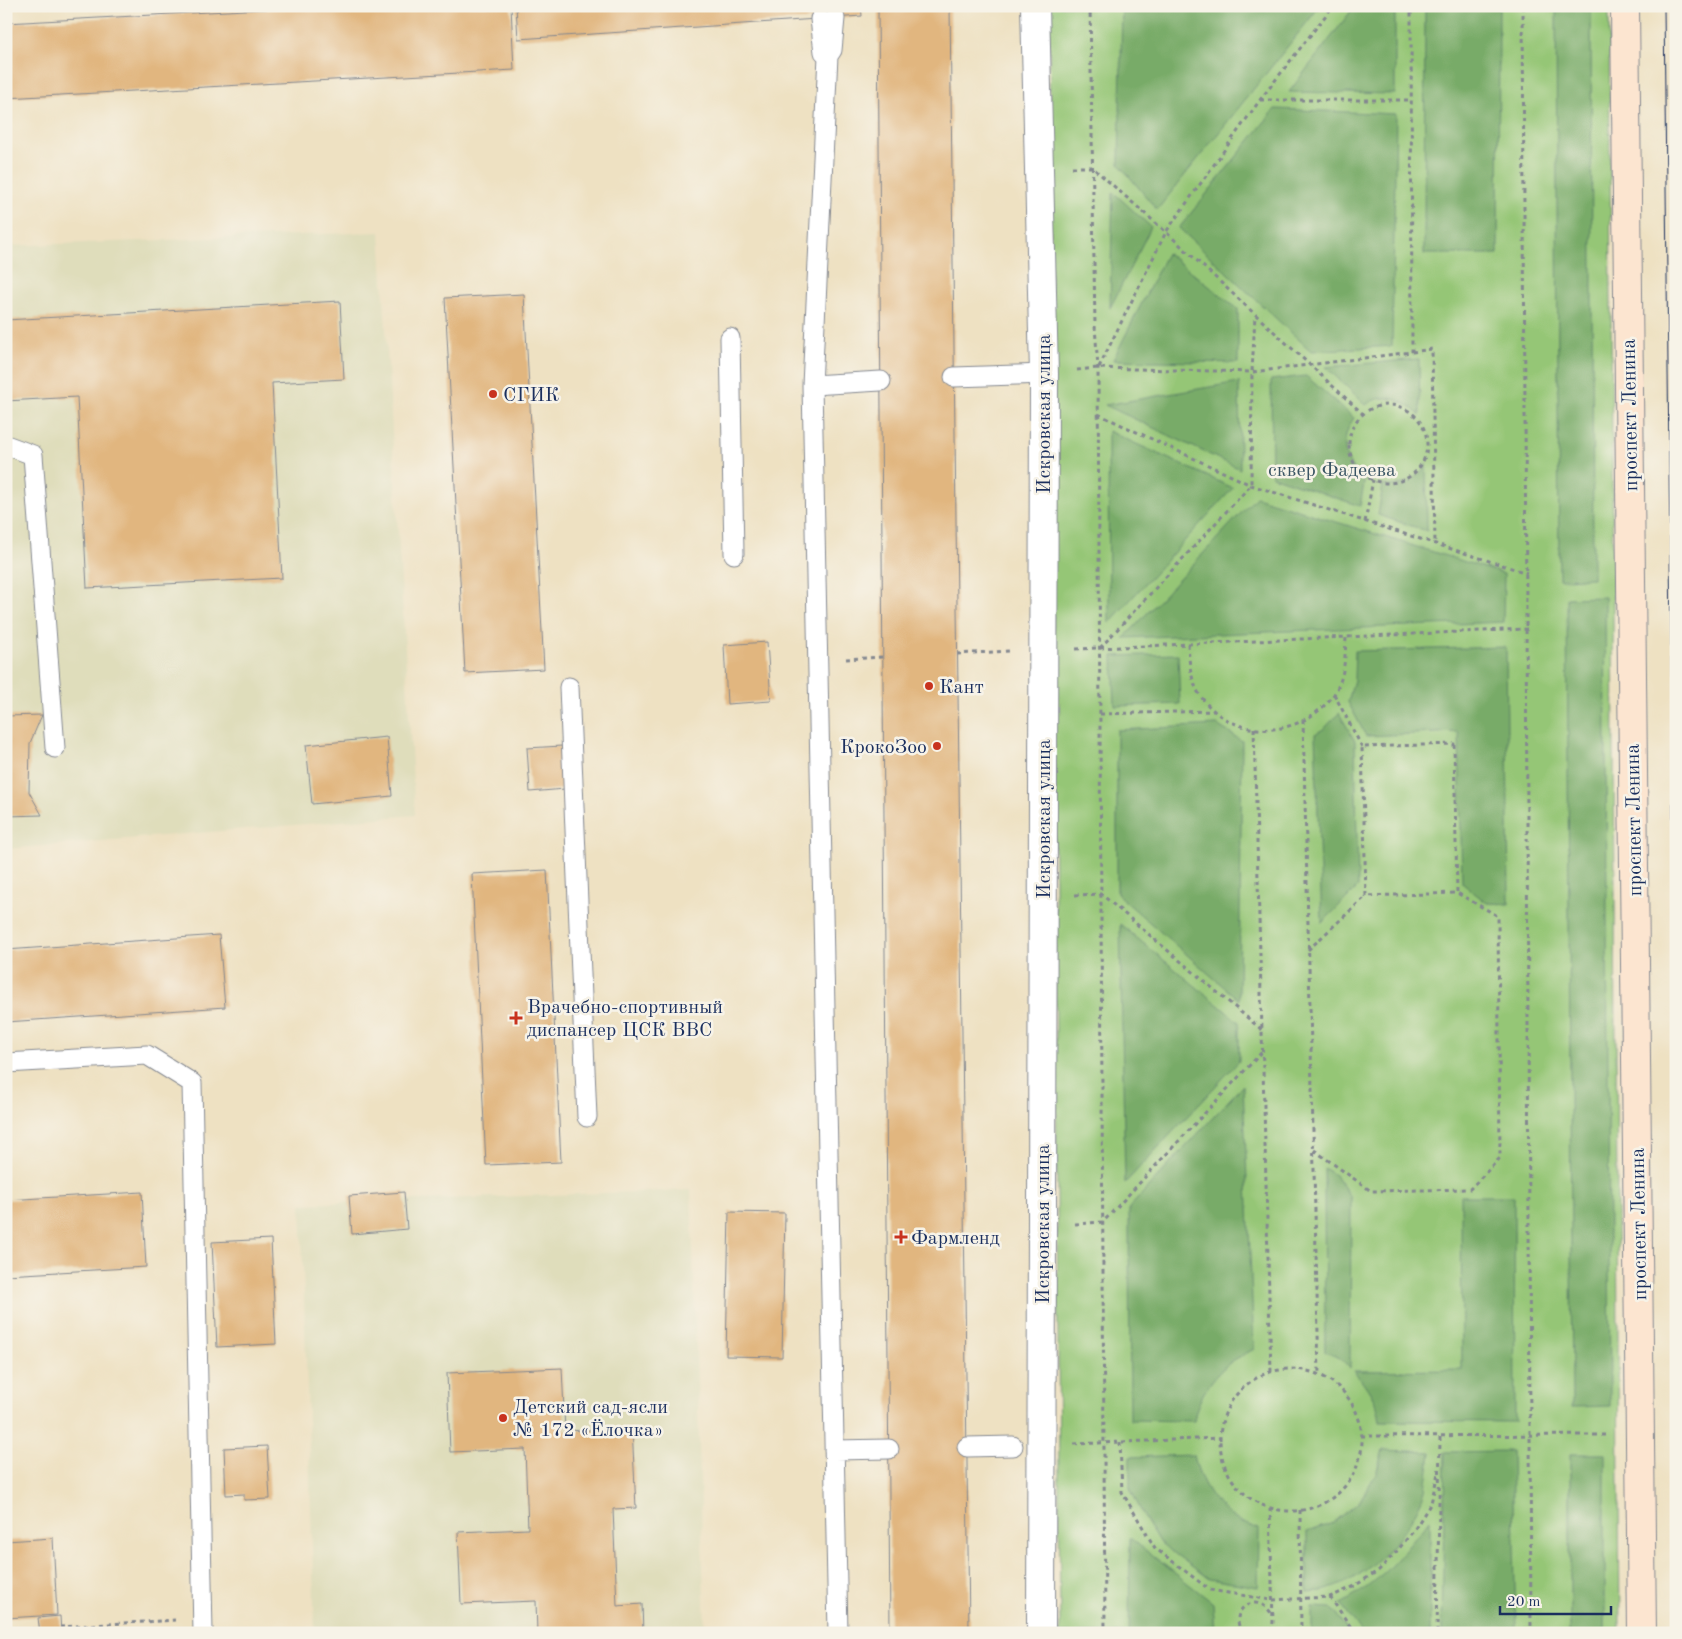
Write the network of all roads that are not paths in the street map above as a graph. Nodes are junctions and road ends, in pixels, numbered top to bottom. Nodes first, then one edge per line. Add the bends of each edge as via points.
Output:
1 (1035, 6) edge
2 (1625, 6) edge
3 (827, 18) dead end
4 (730, 338) dead end
5 (1044, 374) junction
6 (954, 377) dead end
7 (881, 381) dead end
8 (812, 385) junction
9 (6, 445) edge
10 (734, 554) dead end
11 (569, 686) dead end
12 (55, 748) dead end
13 (6, 1063) edge
14 (587, 1118) dead end
15 (1013, 1446) dead end
16 (967, 1447) dead end
17 (889, 1449) dead end
18 (834, 1450) junction
19 (203, 1625) edge
20 (838, 1633) edge
21 (1041, 1633) edge
22 (1642, 1633) edge

1 - 5 street, Искровская улица
2 - 22 main road, проспект Ленина
3 - 8 lane via 832,50 828,56
4 - 10 lane
5 - 6 lane
5 - 21 street, Искровская улица
7 - 8 lane
8 - 18 lane
9 - 12 lane via 33,456
11 - 14 lane
13 - 19 lane via 147,1055 192,1083
15 - 16 lane
17 - 18 lane
18 - 20 lane

